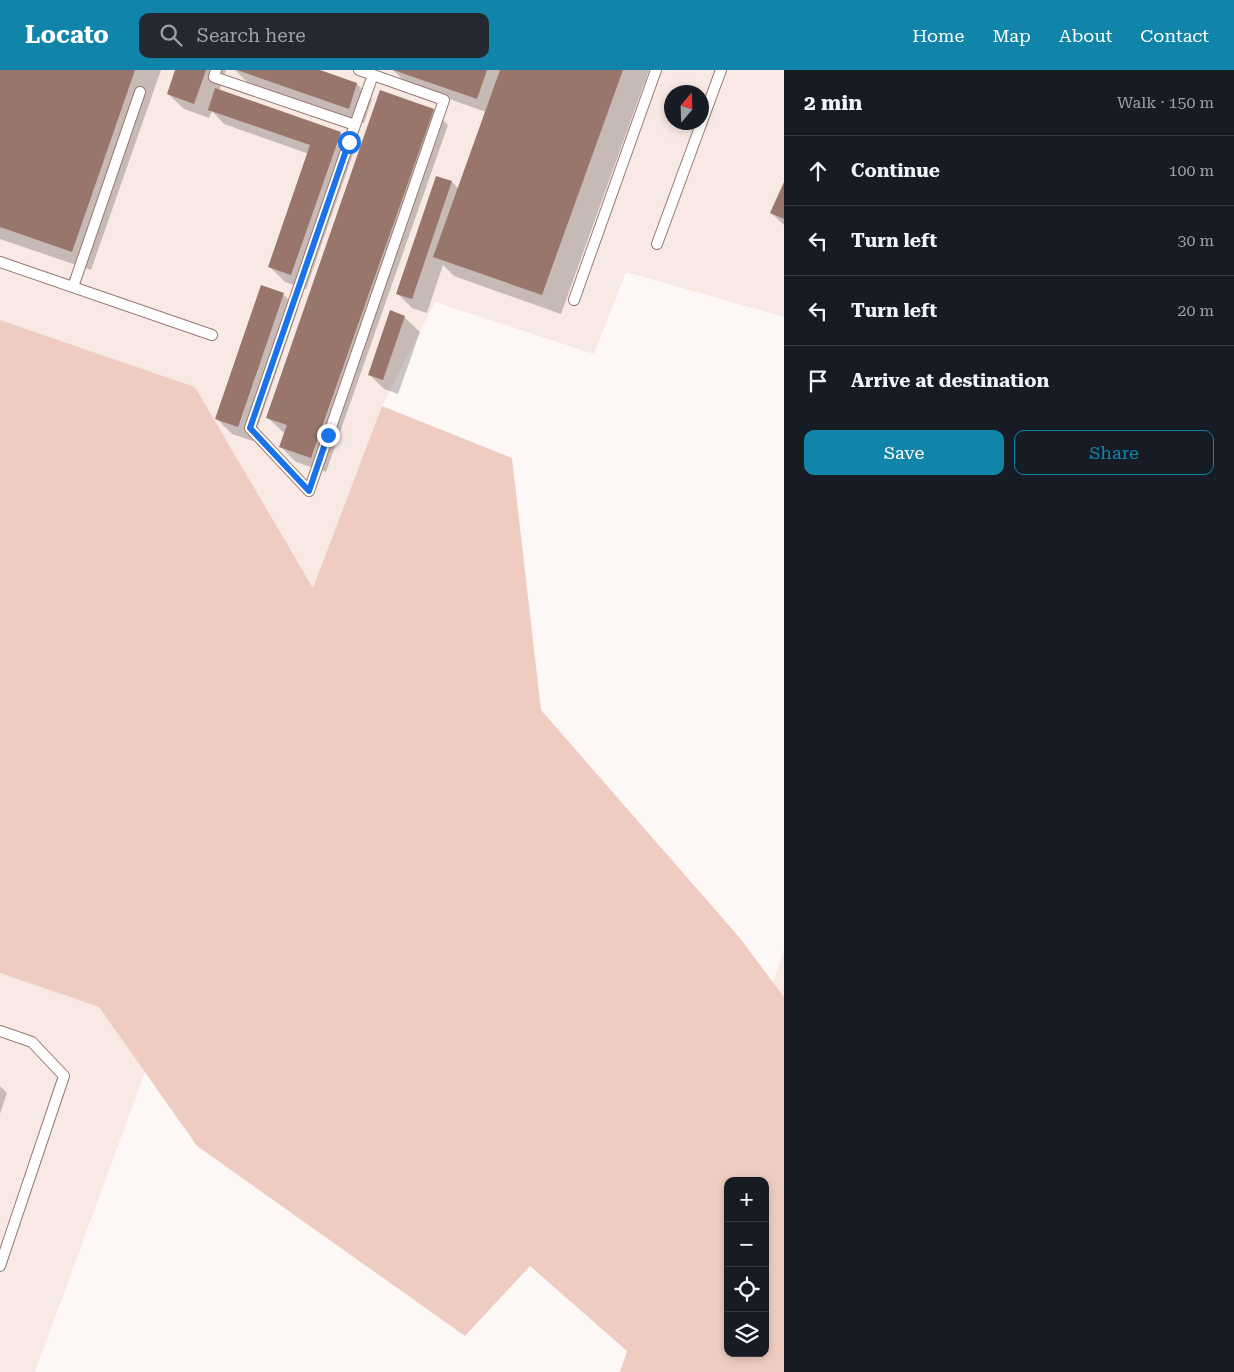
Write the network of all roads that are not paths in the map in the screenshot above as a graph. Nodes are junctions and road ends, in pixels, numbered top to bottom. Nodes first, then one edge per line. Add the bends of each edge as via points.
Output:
1 (216, 70) edge
2 (359, 70) edge
3 (656, 70) edge
4 (721, 70) edge
5 (373, 75) junction
6 (140, 92) dead end
7 (355, 125) junction
8 (657, 244) dead end
9 (0, 262) edge
10 (72, 287) junction
11 (574, 300) dead end
12 (212, 335) dead end
13 (0, 1031) edge
14 (0, 1266) edge

1 - 7 lane via 214,77
2 - 5 lane
3 - 11 lane
4 - 8 lane
5 - 7 lane
5 - 7 lane via 444,100 309,491 250,428
6 - 10 lane
9 - 10 lane
10 - 12 lane
13 - 14 lane via 32,1042 64,1076

